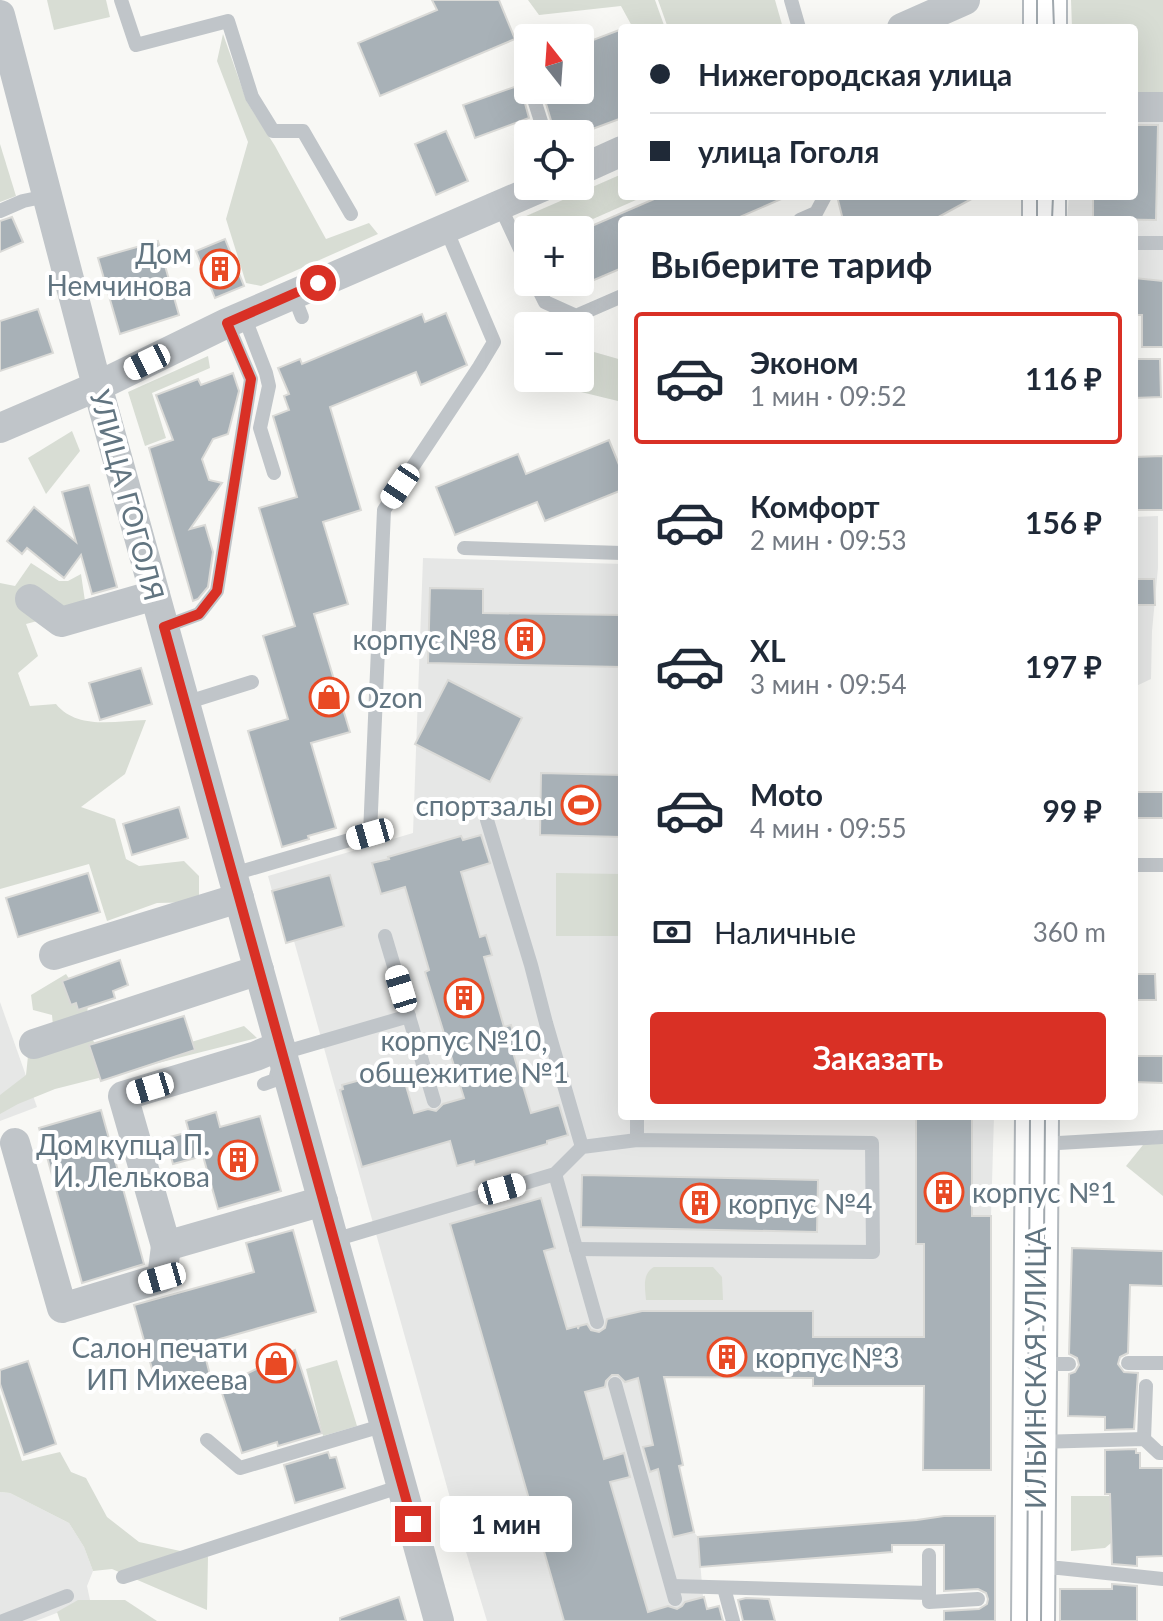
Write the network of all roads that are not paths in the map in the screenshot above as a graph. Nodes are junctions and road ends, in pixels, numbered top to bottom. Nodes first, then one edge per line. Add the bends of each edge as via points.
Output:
1 (121, 0) edge
2 (791, 0) edge
3 (965, 0) edge
4 (1045, 0) edge
5 (0, 15) edge
6 (798, 24) edge
7 (911, 24) edge
8 (1045, 24) edge
9 (8, 79) edge
10 (1138, 107) edge
11 (1163, 107) edge
12 (618, 153) edge
13 (594, 164) edge
14 (47, 196) junction
15 (514, 200) edge
16 (823, 200) edge
17 (500, 206) junction
18 (0, 211) edge
19 (351, 214) dead end
20 (809, 216) edge
21 (446, 229) junction
22 (514, 236) edge
23 (1138, 243) edge
24 (1163, 243) edge
25 (542, 296) edge
26 (618, 298) edge
27 (235, 320) junction
28 (98, 386) junction
29 (0, 428) edge
30 (274, 473) dead end
31 (464, 548) dead end
32 (618, 553) edge
33 (155, 595) junction
34 (30, 599) dead end
35 (164, 627) junction
36 (252, 682) dead end
37 (185, 703) junction
38 (487, 820) dead end
39 (1138, 865) edge
40 (1163, 865) edge
41 (236, 886) junction
42 (385, 936) dead end
43 (54, 955) dead end
44 (259, 970) junction
45 (409, 1016) junction
46 (34, 1044) dead end
47 (281, 1050) junction
48 (264, 1084) dead end
49 (434, 1101) dead end
50 (637, 1120) edge
51 (1037, 1130) edge
52 (1163, 1137) edge
53 (637, 1140) junction
54 (15, 1143) dead end
55 (582, 1147) junction
56 (555, 1174) junction
57 (323, 1201) junction
58 (334, 1240) junction
59 (166, 1246) junction
60 (576, 1249) junction
61 (597, 1322) dead end
62 (1128, 1363) dead end
63 (1163, 1363) edge
64 (615, 1384) dead end
65 (1146, 1386) dead end
66 (385, 1425) junction
67 (1144, 1439) junction
68 (207, 1440) dead end
69 (1034, 1442) junction
70 (1163, 1453) edge
71 (402, 1486) junction
72 (929, 1555) dead end
73 (1033, 1568) junction
74 (123, 1577) dead end
75 (1163, 1579) edge
76 (724, 1588) junction
77 (929, 1593) junction
78 (67, 1596) dead end
79 (978, 1599) dead end
80 (3, 1621) edge
81 (439, 1621) edge
82 (733, 1621) edge
83 (1033, 1621) edge

1 - 19 lane via 136,45 228,21 252,97 273,131 303,131
2 - 6 lane
3 - 7 street
4 - 8 street
5 - 9 street, УЛИЦА ГОГОЛЯ
9 - 14 street, УЛИЦА ГОГОЛЯ
10 - 11 street
12 - 13 street
14 - 18 lane
14 - 28 street, УЛИЦА ГОГОЛЯ
15 - 17 street
16 - 20 lane
17 - 21 street
17 - 22 lane
21 - 27 street via 297,306
21 - 41 lane via 494,342 384,510 370,834
23 - 24 lane
25 - 26 lane via 576,316
27 - 28 street
27 - 30 lane via 266,373 269,386 260,428
27 - 35 lane via 251,379 217,591 199,614
28 - 29 street
28 - 33 street, УЛИЦА ГОГОЛЯ
31 - 32 lane
33 - 34 street via 61,622
33 - 35 street, УЛИЦА ГОГОЛЯ
35 - 37 street, УЛИЦА ГОГОЛЯ
36 - 37 lane
37 - 41 street, УЛИЦА ГОГОЛЯ
38 - 55 lane
39 - 40 lane
41 - 43 street
41 - 44 street, УЛИЦА ГОГОЛЯ
42 - 45 lane
44 - 46 street
44 - 47 street, УЛИЦА ГОГОЛЯ
45 - 47 lane
45 - 49 lane
47 - 48 lane via 275,1080
47 - 57 street, УЛИЦА ГОГОЛЯ
47 - 59 street via 123,1096
50 - 53 lane
51 - 52 lane
51 - 69 street, ИЛЬИНСКАЯ УЛИЦА via 1052,1364
53 - 55 lane
53 - 60 lane via 872,1143 873,1252
54 - 59 street via 62,1308 162,1278
55 - 56 lane
56 - 58 lane
56 - 60 lane
57 - 58 street, УЛИЦА ГОГОЛЯ
57 - 59 street
58 - 66 street, УЛИЦА ГОГОЛЯ
60 - 61 lane
62 - 63 lane
64 - 76 lane via 674,1592
65 - 67 lane
66 - 68 lane via 240,1468
66 - 71 street, УЛИЦА ГОГОЛЯ
67 - 69 lane
67 - 70 lane
69 - 73 street, ИЛЬИНСКАЯ УЛИЦА
71 - 74 lane
71 - 81 street, УЛИЦА ГОГОЛЯ
72 - 77 lane
73 - 75 lane
73 - 83 street, ИЛЬИНСКАЯ УЛИЦА
76 - 77 lane
76 - 82 lane
77 - 79 lane via 929,1602
78 - 80 lane

